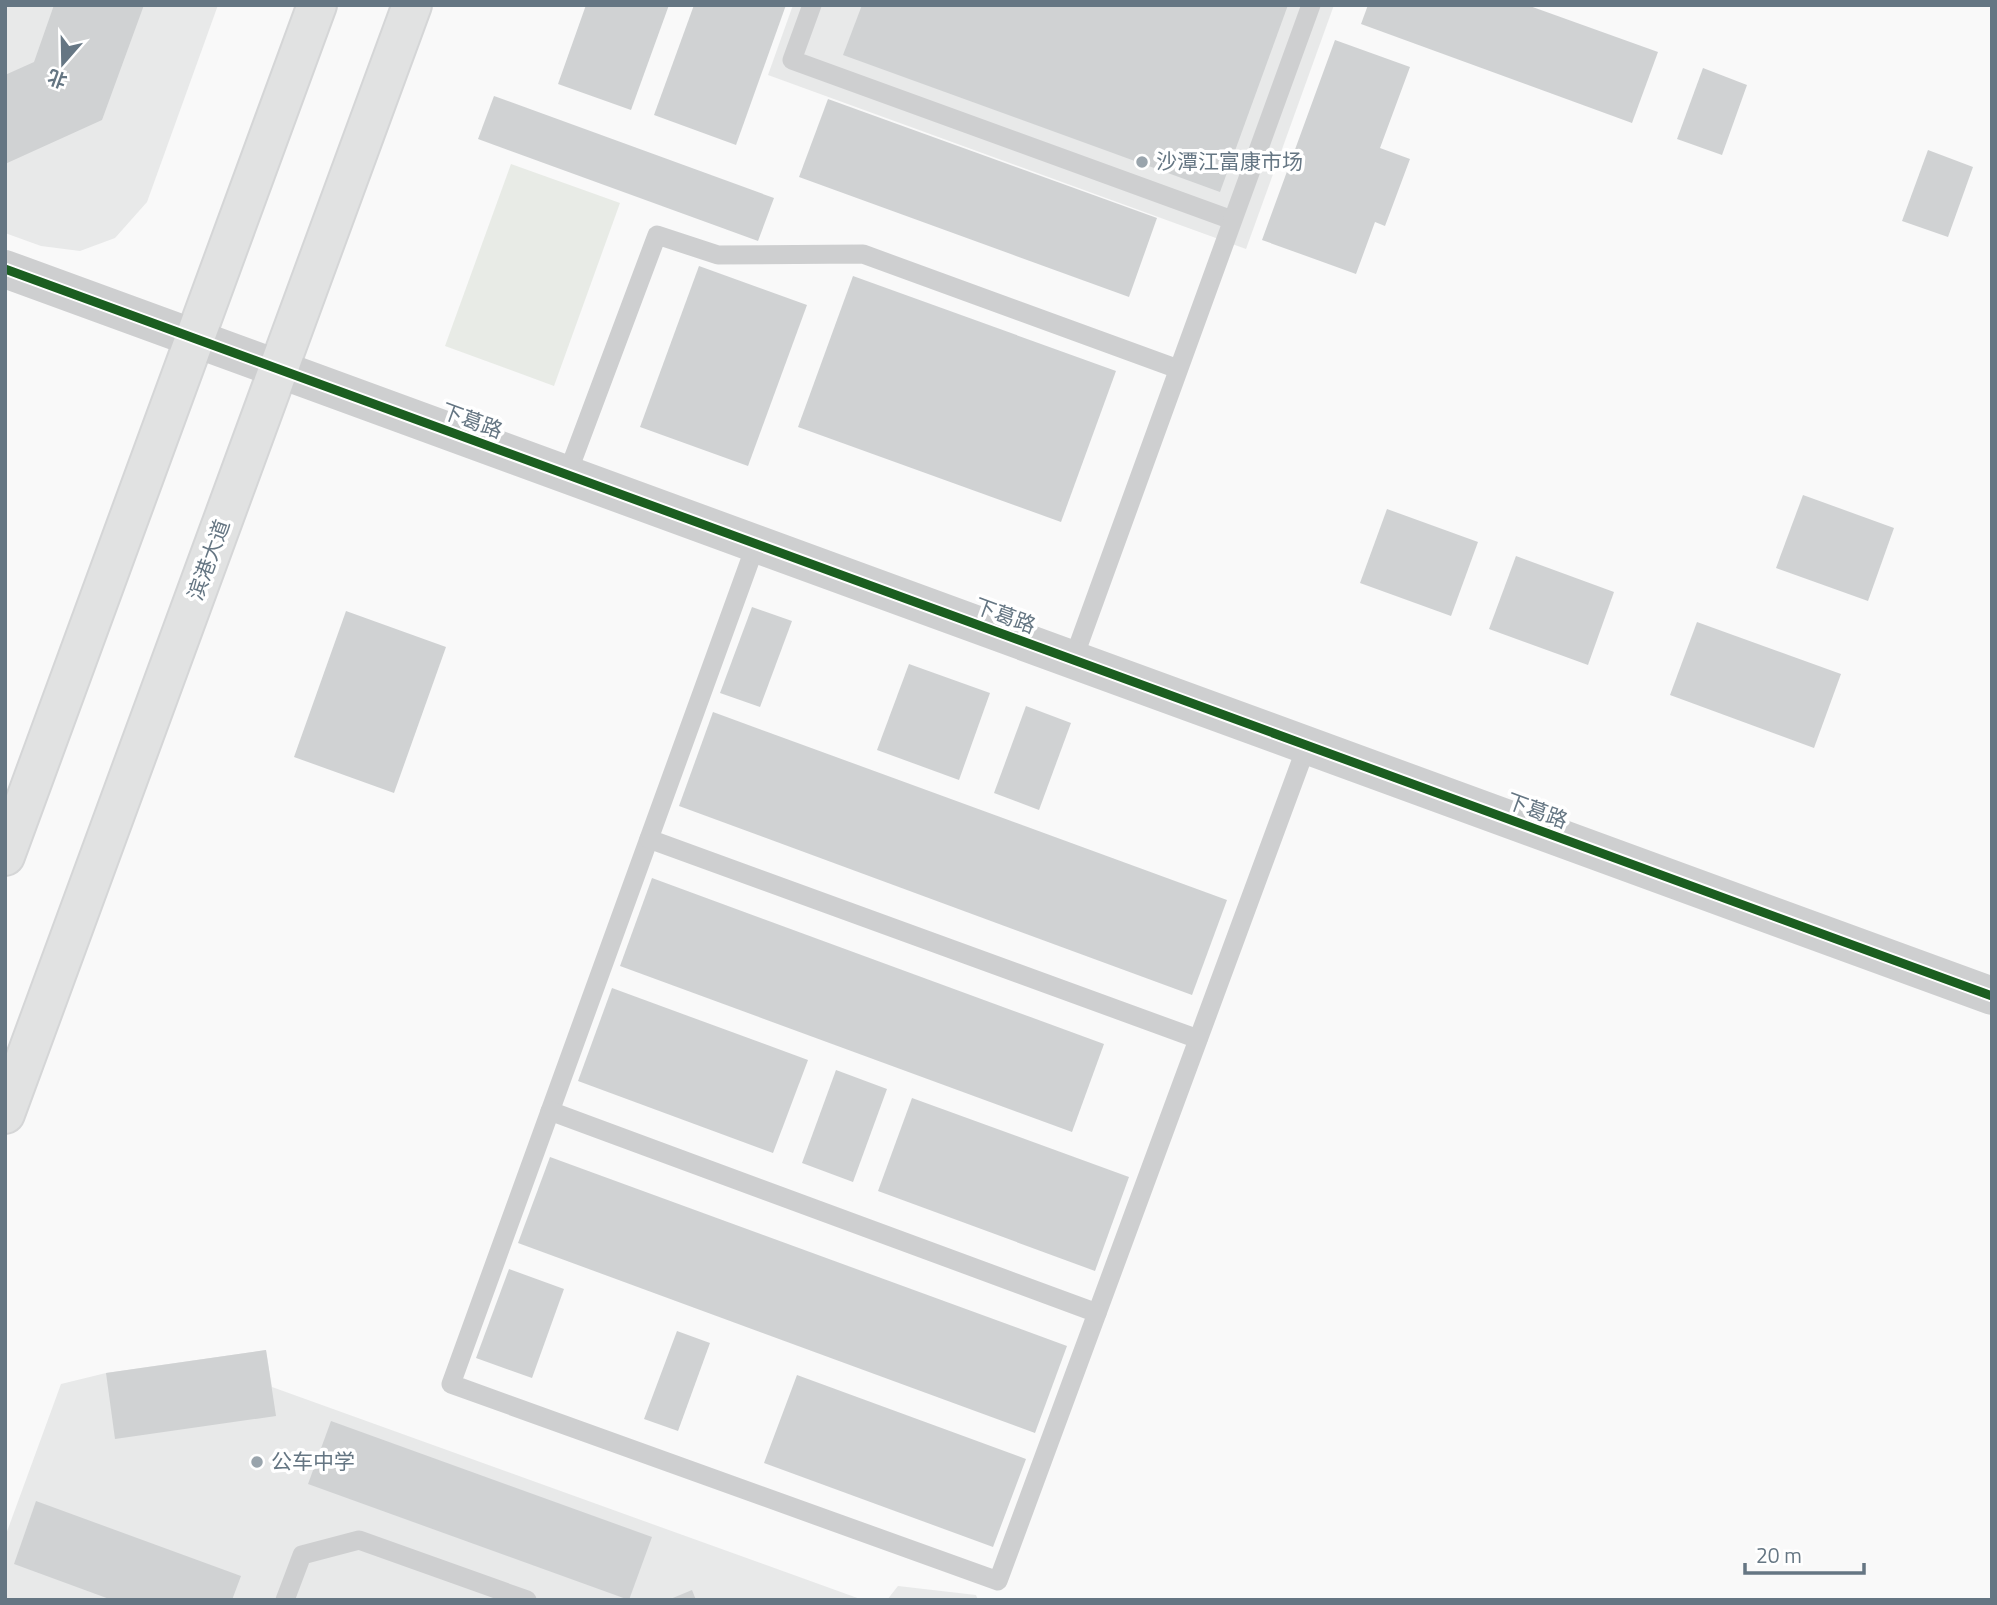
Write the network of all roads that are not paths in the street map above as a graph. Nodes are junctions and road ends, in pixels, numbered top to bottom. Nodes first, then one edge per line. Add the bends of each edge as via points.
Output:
1 (317, 5) edge
2 (412, 5) edge
3 (812, 5) edge
4 (1311, 5) edge
5 (1232, 220) junction
6 (5, 269) edge
7 (195, 339) junction
8 (279, 369) junction
9 (1178, 369) junction
10 (567, 475) junction
11 (757, 544) junction
12 (1073, 660) junction
13 (1307, 746) junction
14 (649, 839) junction
15 (5, 856) edge
16 (1992, 996) edge
17 (1198, 1039) junction
18 (550, 1111) junction
19 (5, 1114) edge
20 (1097, 1313) junction
21 (285, 1600) edge
22 (527, 1600) edge

1 - 7 main road
2 - 8 main road, 滨港大道
3 - 5 lane via 792,60
4 - 5 lane
5 - 9 lane
6 - 7 street, 下葛路
7 - 8 street, 下葛路
7 - 15 main road
8 - 10 street, 下葛路
8 - 19 main road, 滨港大道
9 - 10 lane via 863,254 718,256 657,235
9 - 12 lane
10 - 11 street, 下葛路
11 - 12 street, 下葛路
11 - 14 lane
12 - 13 street, 下葛路
13 - 16 street, 下葛路
13 - 17 lane
14 - 17 lane
14 - 18 lane
17 - 20 lane
18 - 20 lane
18 - 20 lane via 450,1384 998,1581
21 - 22 lane via 302,1555 359,1540

